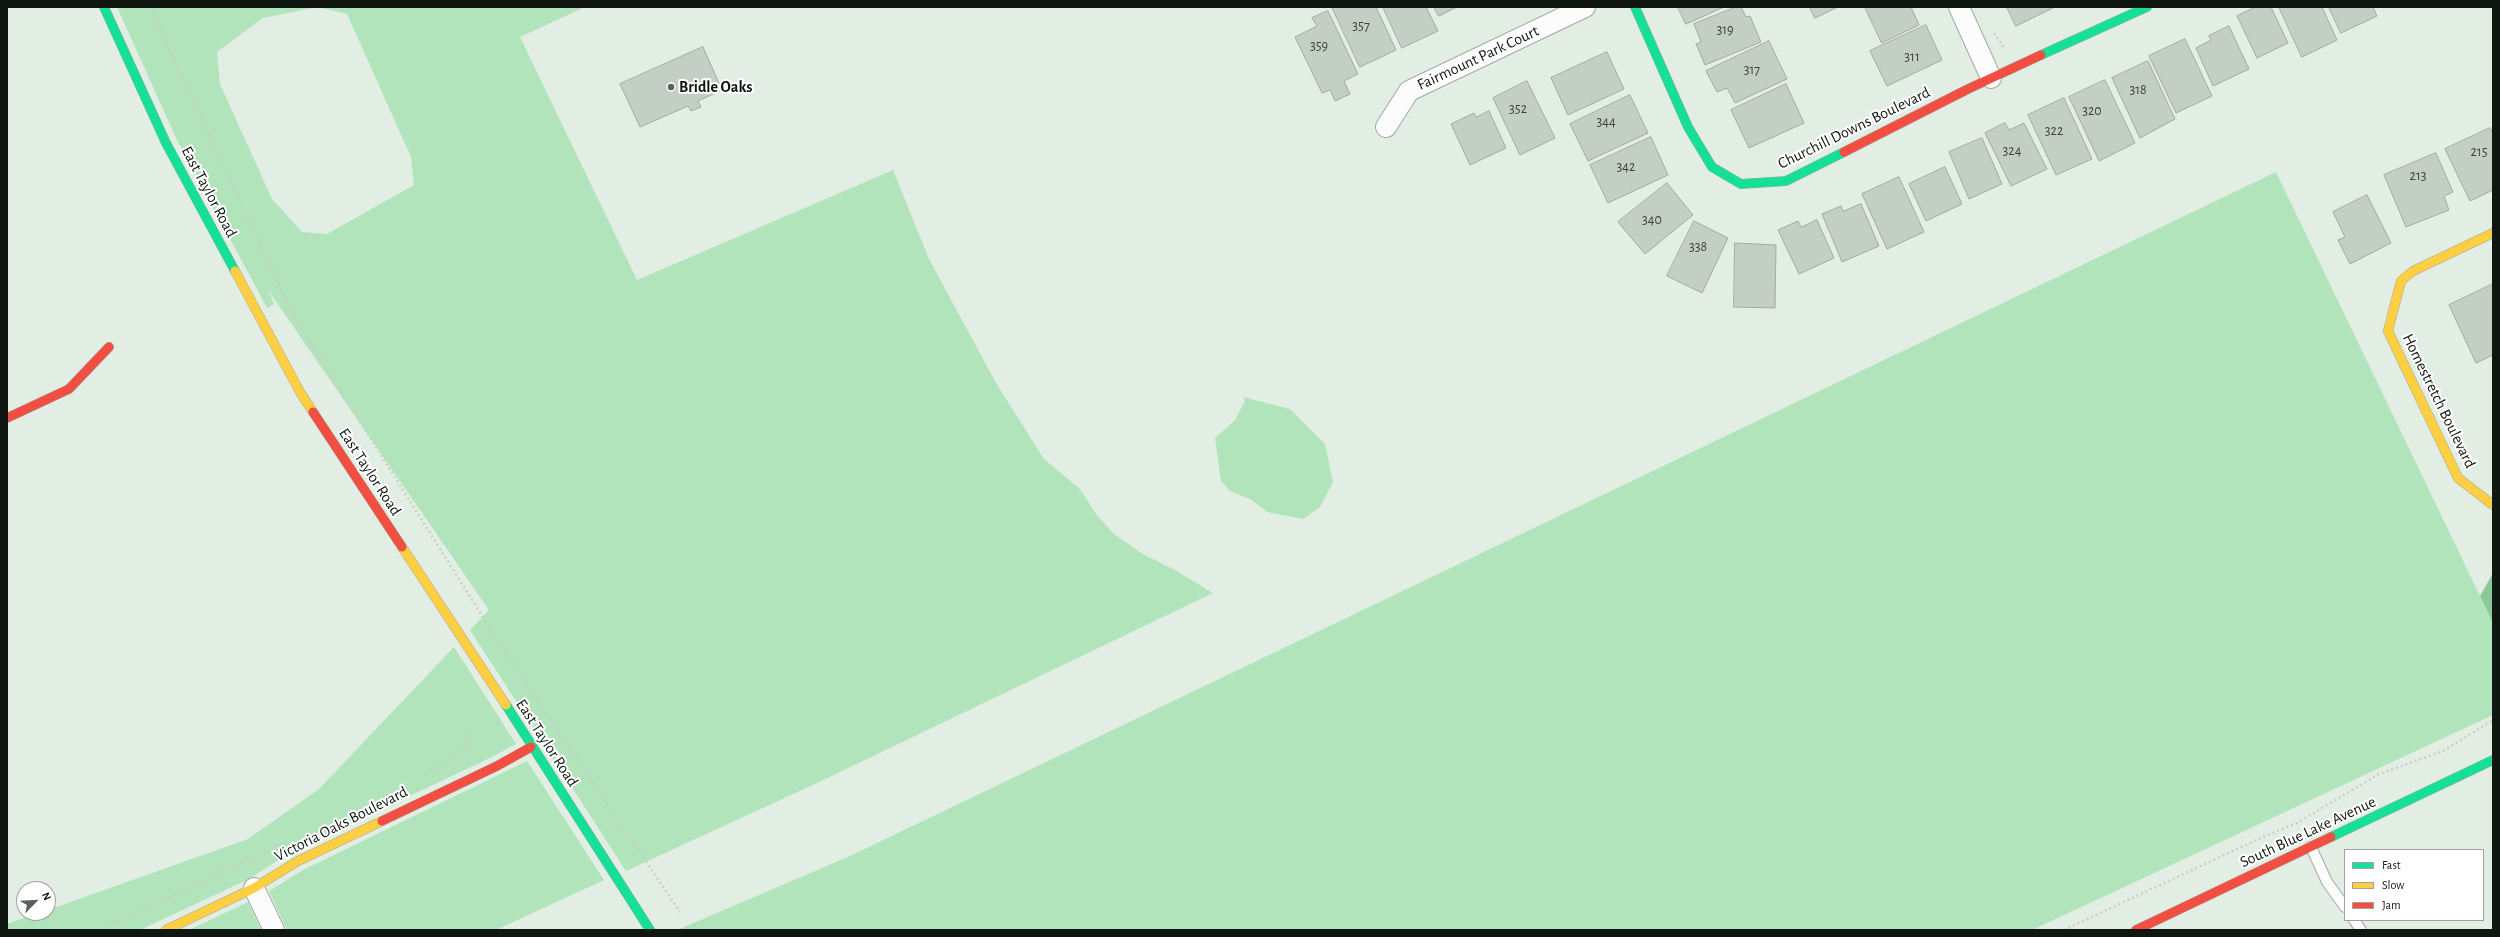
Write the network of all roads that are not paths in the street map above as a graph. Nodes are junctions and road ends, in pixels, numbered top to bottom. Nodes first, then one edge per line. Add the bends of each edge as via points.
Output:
1 (104, 7) edge
2 (1585, 7) edge
3 (1635, 7) edge
4 (1959, 7) edge
5 (2147, 7) edge
6 (1991, 78) junction
7 (1386, 127) dead end
8 (2493, 233) edge
9 (109, 346) dead end
10 (7, 418) edge
11 (2493, 505) edge
12 (531, 747) junction
13 (2493, 760) edge
14 (2311, 847) junction
15 (254, 888) junction
16 (2344, 906) edge
17 (2355, 921) edge
18 (166, 930) edge
19 (274, 930) edge
20 (650, 930) edge
21 (2136, 930) edge
22 (2361, 930) edge

1 - 12 street, East Taylor Road via 166,143 300,392
2 - 7 street, Fairmount Park Court via 1409,91
3 - 6 street, Churchill Downs Boulevard via 1692,133 1712,166 1741,184 1786,181
4 - 6 street
5 - 6 street, Churchill Downs Boulevard
8 - 11 street, Homestretch Boulevard via 2413,271 2401,281 2388,331 2458,478
9 - 10 street via 68,389
12 - 15 street, Victoria Oaks Boulevard via 497,766 298,861
12 - 20 street, East Taylor Road
13 - 14 street, South Blue Lake Avenue
14 - 16 lane via 2327,882
14 - 21 street, South Blue Lake Avenue
15 - 18 street, Victoria Oaks Boulevard
15 - 19 street
17 - 22 lane

